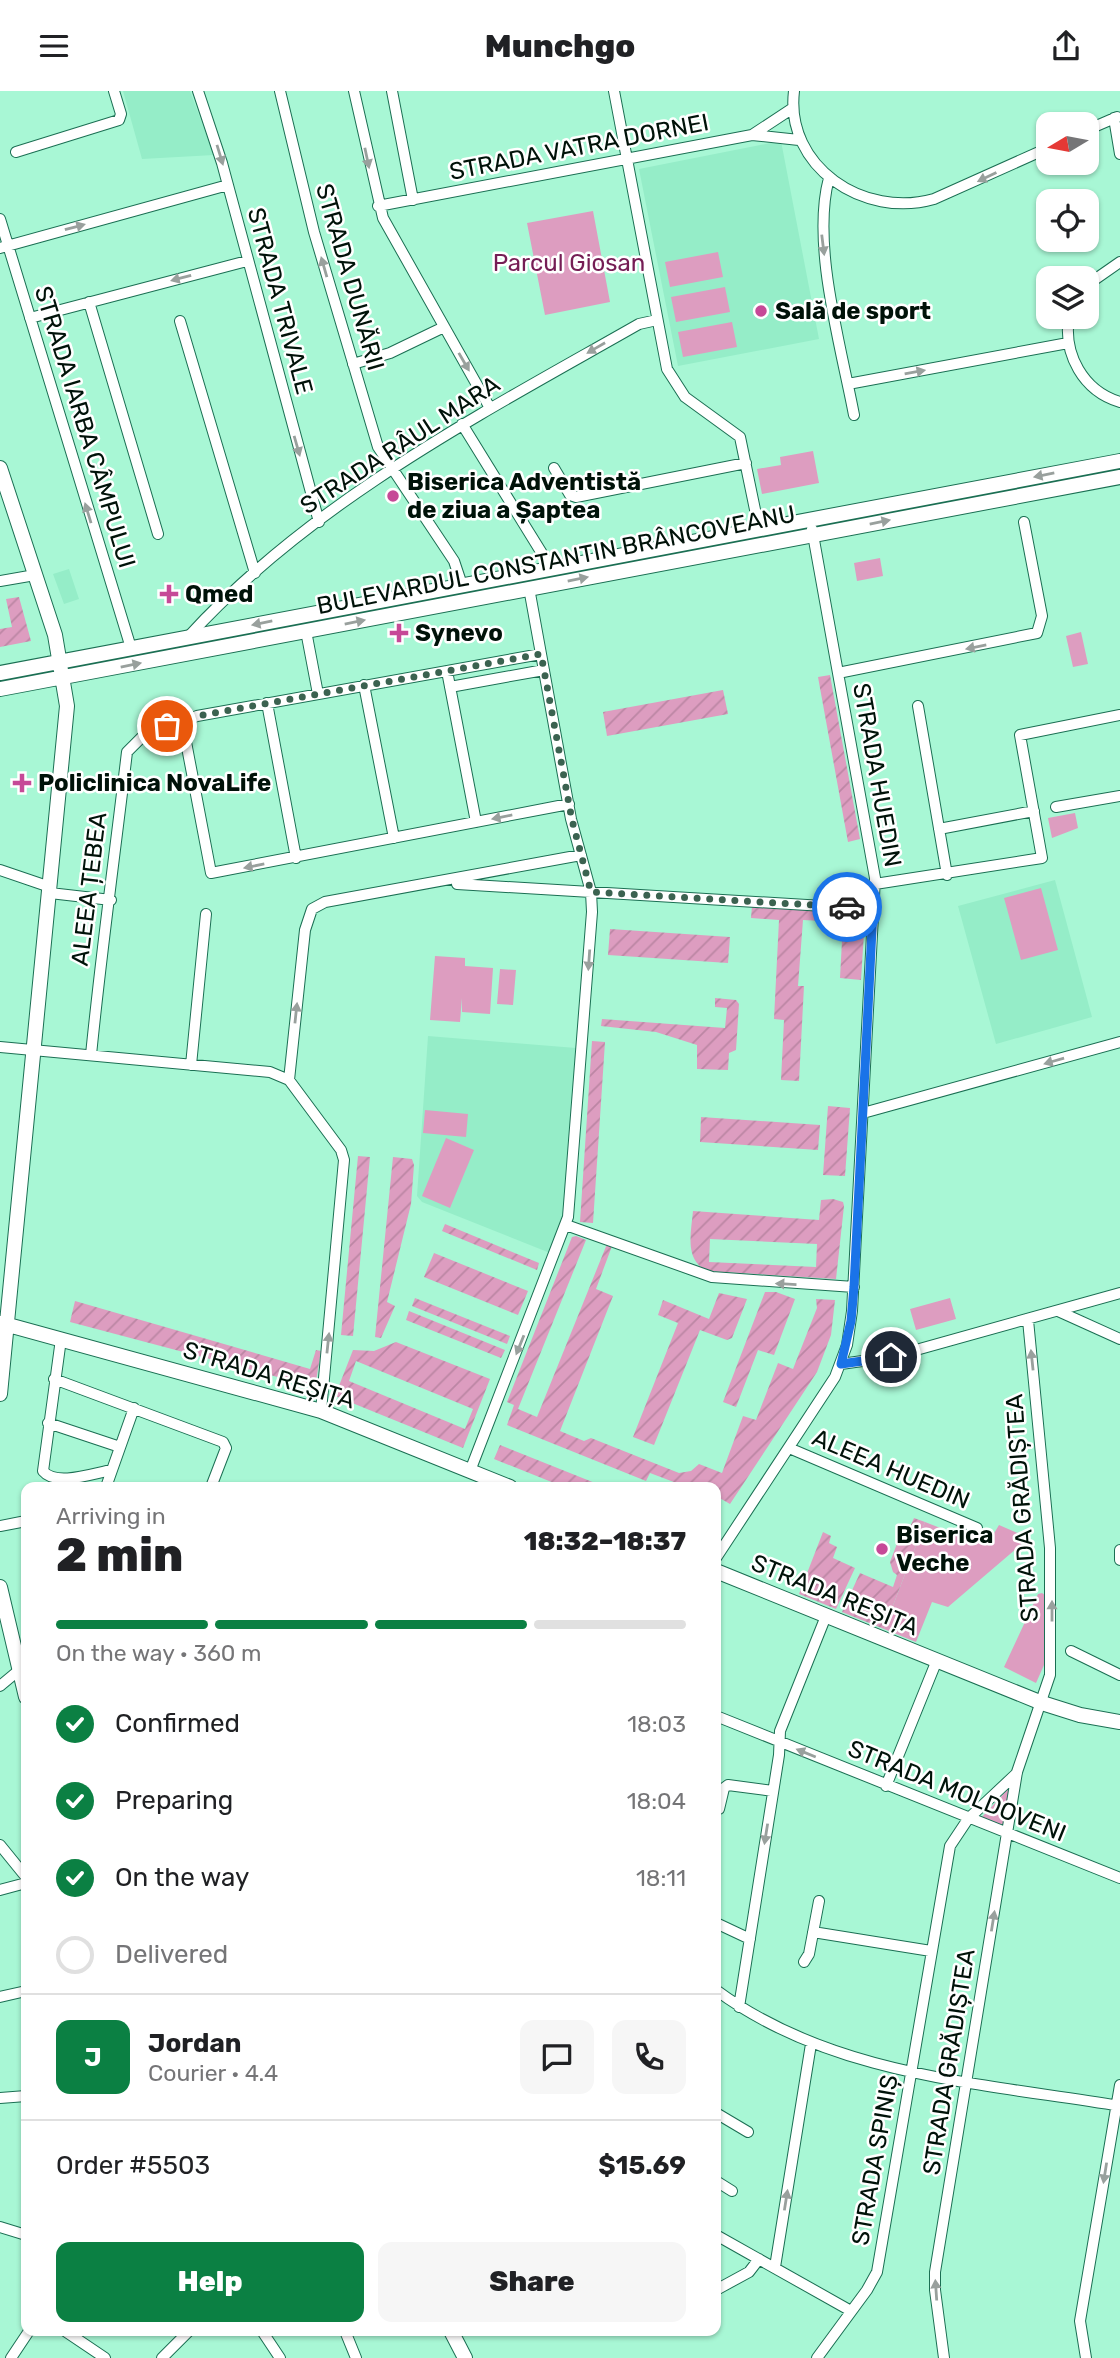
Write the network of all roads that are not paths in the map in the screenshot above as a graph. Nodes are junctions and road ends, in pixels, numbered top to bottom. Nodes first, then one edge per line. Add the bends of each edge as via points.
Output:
1 (114, 91) edge
2 (198, 91) edge
3 (279, 91) edge
4 (354, 91) edge
5 (393, 91) edge
6 (614, 91) edge
7 (794, 91) edge
8 (793, 109) junction
9 (1117, 117) edge
10 (1099, 125) edge
11 (752, 135) junction
12 (799, 140) junction
13 (16, 152) dead end
14 (1036, 154) edge
15 (1120, 154) edge
16 (627, 159) junction
17 (830, 178) junction
18 (228, 185) junction
19 (413, 200) junction
20 (378, 206) junction
21 (0, 219) edge
22 (5, 246) edge
23 (247, 261) junction
24 (1120, 262) edge
25 (1099, 277) edge
26 (89, 302) junction
27 (30, 318) junction
28 (657, 320) junction
29 (180, 321) dead end
30 (444, 327) junction
31 (1069, 329) edge
32 (1068, 343) junction
33 (353, 364) junction
34 (848, 384) junction
35 (1120, 402) edge
36 (490, 408) junction
37 (854, 415) dead end
38 (462, 424) junction
39 (1120, 461) edge
40 (746, 463) junction
41 (0, 468) edge
42 (554, 468) dead end
43 (391, 471) junction
44 (1120, 477) edge
45 (810, 519) junction
46 (319, 522) junction
47 (1024, 522) dead end
48 (759, 529) junction
49 (158, 534) dead end
50 (813, 534) junction
51 (551, 568) junction
52 (255, 573) junction
53 (35, 575) junction
54 (0, 581) edge
55 (461, 585) junction
56 (528, 588) junction
57 (306, 631) junction
58 (188, 637) junction
59 (131, 648) junction
60 (541, 654) junction
61 (61, 661) junction
62 (544, 670) junction
63 (447, 671) junction
64 (0, 673) edge
65 (838, 673) junction
66 (64, 678) junction
67 (364, 685) junction
68 (450, 687) junction
69 (0, 689) edge
70 (318, 694) junction
71 (267, 703) junction
72 (919, 706) dead end
73 (1115, 716) edge
74 (182, 721) junction
75 (1120, 796) edge
76 (569, 804) junction
77 (1056, 807) dead end
78 (1034, 811) junction
79 (476, 822) junction
80 (939, 829) junction
81 (394, 838) junction
82 (581, 855) junction
83 (296, 857) junction
84 (0, 870) edge
85 (947, 875) junction
86 (439, 883) junction
87 (875, 884) junction
88 (50, 890) junction
89 (591, 892) junction
90 (111, 899) junction
91 (873, 909) junction
92 (206, 914) dead end
93 (1120, 1042) edge
94 (0, 1047) edge
95 (34, 1050) junction
96 (91, 1055) junction
97 (191, 1065) junction
98 (289, 1080) junction
99 (863, 1112) junction
100 (566, 1225) junction
101 (854, 1287) junction
102 (1120, 1293) edge
103 (1058, 1311) junction
104 (1028, 1319) junction
105 (4, 1324) edge
106 (61, 1339) junction
107 (1120, 1339) edge
108 (841, 1364) junction
109 (54, 1379) junction
110 (0, 1394) edge
111 (134, 1408) junction
112 (321, 1411) junction
113 (48, 1423) junction
114 (120, 1447) junction
115 (789, 1448) junction
116 (112, 1470) junction
117 (470, 1471) junction
118 (108, 1482) edge
119 (213, 1482) edge
120 (498, 1482) edge
121 (21, 1522) edge
122 (0, 1527) edge
123 (977, 1528) dead end
124 (721, 1550) edge
125 (1120, 1550) edge
126 (1120, 1560) edge
127 (721, 1573) edge
128 (0, 1587) edge
129 (826, 1616) junction
130 (1071, 1651) dead end
131 (937, 1660) junction
132 (18, 1671) junction
133 (1120, 1675) edge
134 (21, 1681) edge
135 (0, 1686) edge
136 (1042, 1703) junction
137 (721, 1718) edge
138 (1120, 1722) edge
139 (779, 1742) junction
140 (1017, 1772) junction
141 (886, 1786) junction
142 (773, 1791) junction
143 (721, 1801) edge
144 (968, 1819) junction
145 (1007, 1834) junction
146 (0, 1845) edge
147 (21, 1871) edge
148 (1120, 1878) edge
149 (21, 1884) edge
150 (0, 1890) edge
151 (818, 1901) dead end
152 (721, 1925) edge
153 (813, 1933) junction
154 (750, 1938) junction
155 (932, 1951) junction
156 (804, 1962) dead end
157 (21, 1992) edge
158 (721, 1994) edge
159 (0, 1997) edge
160 (739, 2007) junction
161 (811, 2044) junction
162 (911, 2073) junction
163 (968, 2082) junction
164 (1120, 2085) edge
165 (21, 2097) edge
166 (0, 2098) edge
167 (1118, 2106) edge
168 (721, 2116) edge
169 (748, 2132) dead end
170 (721, 2184) edge
171 (732, 2191) dead end
172 (0, 2227) edge
173 (21, 2233) edge
174 (721, 2238) edge
175 (759, 2259) junction
176 (775, 2267) junction
177 (721, 2287) edge
178 (852, 2311) junction
179 (26, 2336) edge
180 (72, 2336) edge
181 (184, 2336) edge
182 (265, 2336) edge
183 (347, 2336) edge
184 (454, 2336) edge
185 (824, 2347) junction
186 (11, 2358) edge
187 (105, 2358) edge
188 (162, 2358) edge
189 (280, 2358) edge
190 (356, 2358) edge
191 (465, 2358) edge
192 (817, 2358) edge
193 (833, 2358) edge
194 (944, 2358) edge
195 (1086, 2358) edge

1 - 13 street via 121,117
2 -> 18 street, STRADA TRIVALE
33 -> 3 street, STRADA DUNĂRII
4 -> 20 street
5 - 19 street
6 - 16 street
7 - 8 street
8 - 11 street, STRADA VATRA DORNEI
8 - 12 street
9 - 10 street
9 - 15 street
11 - 12 street, STRADA VATRA DORNEI
11 - 16 street, STRADA VATRA DORNEI
12 - 17 street
14 -> 17 street via 973,184 914,204 872,200
16 - 19 street, STRADA VATRA DORNEI
16 - 28 street
17 -> 34 street via 822,208 823,249
22 -> 18 street
18 - 23 street, STRADA TRIVALE
19 - 20 street, STRADA VATRA DORNEI
20 - 30 street
21 - 22 street, STRADA IARBA CÂMPULUI
22 - 27 street, STRADA IARBA CÂMPULUI
23 -> 26 street
23 -> 46 street, STRADA TRIVALE
24 - 25 street
26 - 27 street
26 - 49 street
59 -> 27 street, STRADA IARBA CÂMPULUI
28 -> 36 street, STRADA RÂUL MARA via 639,324
28 - 40 street via 675,385 691,403 740,437
29 - 52 street
30 - 33 street via 390,353
30 -> 36 street
31 - 32 street
34 -> 32 street
32 - 35 street via 1092,388
33 - 43 street, STRADA DUNĂRII via 378,447
34 - 37 street
36 - 38 street, STRADA RÂUL MARA
38 - 43 street, STRADA RÂUL MARA
38 - 51 street
39 -> 45 main road, BULEVARDUL CONSTANTIN BRÂNCOVEANU
40 - 42 street via 576,497 570,495
40 - 48 street
41 - 53 main road
43 - 46 street, STRADA RÂUL MARA
43 - 55 street, STRADA DUNĂRII via 454,561
50 -> 44 main road, BULEVARDUL CONSTANTIN BRÂNCOVEANU
45 - 48 main road, BULEVARDUL CONSTANTIN BRÂNCOVEANU
45 - 50 street, STRADA HUEDIN
46 - 52 street, STRADA RÂUL MARA
47 -> 65 street, STRADA HUEDIN via 1042,616 1040,629 1031,636
48 - 51 main road, BULEVARDUL CONSTANTIN BRÂNCOVEANU
56 -> 50 main road, BULEVARDUL CONSTANTIN BRÂNCOVEANU
50 - 65 street, STRADA HUEDIN
51 - 55 main road, BULEVARDUL CONSTANTIN BRÂNCOVEANU
52 - 58 street, STRADA RÂUL MARA
53 - 54 street
53 - 61 main road
55 -> 58 main road, BULEVARDUL CONSTANTIN BRÂNCOVEANU
57 -> 56 main road, BULEVARDUL CONSTANTIN BRÂNCOVEANU
56 - 60 street
66 -> 57 main road, BULEVARDUL CONSTANTIN BRÂNCOVEANU
57 - 70 street
58 - 59 main road, BULEVARDUL CONSTANTIN BRÂNCOVEANU
59 - 61 main road, BULEVARDUL CONSTANTIN BRÂNCOVEANU
60 - 62 street
60 - 63 street, ALEEA ȚEBEA
61 - 64 main road, BULEVARDUL CONSTANTIN BRÂNCOVEANU
61 - 66 main road
62 - 68 street
62 - 76 street
63 - 67 street, ALEEA ȚEBEA
63 - 68 street
65 - 87 street, STRADA HUEDIN
66 - 69 main road, BULEVARDUL CONSTANTIN BRÂNCOVEANU
66 - 88 main road via 67,714
67 - 70 street, ALEEA ȚEBEA
67 - 81 street
68 - 79 street
70 - 71 street, ALEEA ȚEBEA
71 - 74 street, ALEEA ȚEBEA
71 - 83 street
72 - 80 street, STRADA HUEDIN
73 - 78 street, STRADA HUEDIN via 1020,735
83 -> 74 street via 211,873
74 - 90 street, ALEEA ȚEBEA via 134,741 127,752
75 - 77 street
76 -> 79 street
76 - 82 street
78 - 80 street
78 - 85 street, STRADA HUEDIN via 1042,858
79 - 81 street
80 - 85 street, STRADA HUEDIN
81 - 83 street
82 - 86 street
82 - 89 street
84 - 88 street
85 - 87 street, STRADA HUEDIN
86 - 89 street
98 -> 86 street via 305,930 312,909 325,902
87 - 91 street, STRADA HUEDIN
88 - 90 street
88 - 95 main road
89 - 91 street
89 -> 100 street
90 - 96 street, ALEEA ȚEBEA via 103,933
91 - 99 street, STRADA HUEDIN
92 - 97 street
93 -> 99 street
94 - 95 street
95 - 96 street
95 - 105 main road
96 - 97 street
97 - 98 street via 270,1072
112 -> 98 street via 344,1160
99 - 101 street, STRADA HUEDIN
101 -> 100 street via 712,1277
100 -> 117 street
101 - 108 street, STRADA HUEDIN
102 - 103 street
103 - 104 street
103 - 107 street
104 - 108 street via 878,1361
136 -> 104 street, STRADA GRĂDIȘTEA via 1051,1668 1052,1579
105 - 106 main road, STRADA REȘIȚA
105 - 110 main road
106 - 109 street
106 - 112 main road, STRADA REȘIȚA
108 - 115 street, STRADA HUEDIN
109 - 111 street
109 - 113 street
111 - 114 street
111 - 119 street via 223,1442 226,1448
112 - 117 main road, STRADA REȘIȚA
113 - 114 street
113 - 116 street via 42,1468 47,1476 57,1479
114 - 116 street
115 - 123 street, ALEEA HUEDIN
115 - 124 street, STRADA HUEDIN
116 - 118 street
117 - 120 main road, STRADA REȘIȚA
121 - 122 street
125 - 126 street
127 - 129 main road, STRADA REȘIȚA
128 - 132 main road
129 - 131 main road, STRADA REȘIȚA
129 - 139 street
130 - 133 street
131 - 136 main road, STRADA REȘIȚA
131 - 141 street, STRADA REȘIȚA
132 - 134 main road
132 - 135 street
136 - 138 main road, STRADA REȘIȚA
136 - 140 street, STRADA GRĂDIȘTEA
137 - 139 street, STRADA MOLDOVENI
141 -> 139 street, STRADA MOLDOVENI
139 - 142 street
140 - 144 street, STRADA GRĂDIȘTEA
140 - 145 street, STRADA GRĂDIȘTEA
141 - 144 street, STRADA MOLDOVENI
142 - 143 street via 728,1785
142 -> 154 street
144 - 145 street, STRADA MOLDOVENI
144 - 155 street, STRADA SPINIȘ via 950,1846
145 - 148 street, STRADA MOLDOVENI
163 -> 145 street, STRADA GRĂDIȘTEA
146 - 147 street
149 - 150 street
151 - 153 street
152 - 154 street
153 - 155 street
153 - 156 street
154 - 160 street
155 - 162 street, STRADA SPINIȘ
157 - 159 street
158 - 160 street
160 - 161 street
161 - 162 street
176 -> 161 street
162 - 163 street
162 - 178 street, STRADA SPINIȘ via 877,2271
163 - 167 street
194 -> 163 street, STRADA GRĂDIȘTEA via 935,2280
164 - 167 street
165 - 166 street
167 -> 195 street via 1080,2321
168 - 169 street
170 - 171 street
172 - 173 street
174 - 175 street
175 - 176 street
175 - 177 street via 749,2271
176 - 178 street
178 - 185 street, STRADA SPINIȘ
179 - 186 street
180 - 187 street
181 - 188 street
182 - 189 street
183 - 190 street
184 - 191 main road
185 - 192 street, STRADA SPINIȘ
185 - 193 street

